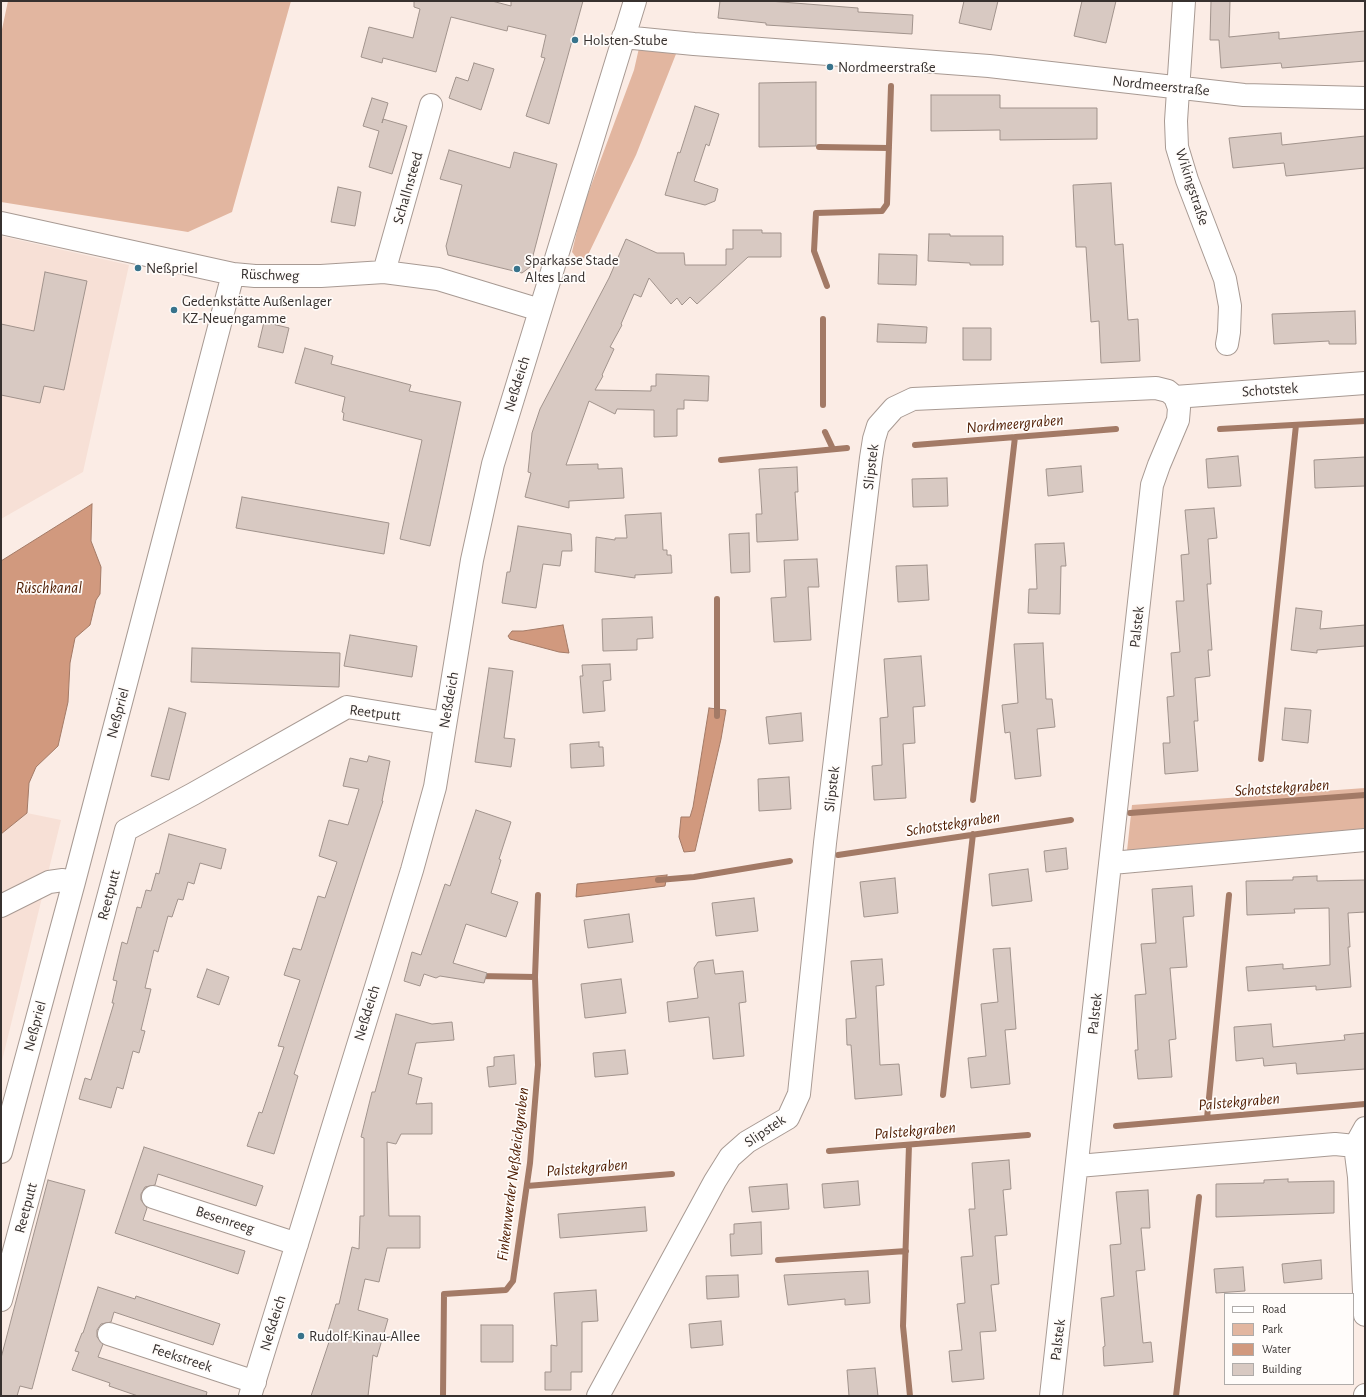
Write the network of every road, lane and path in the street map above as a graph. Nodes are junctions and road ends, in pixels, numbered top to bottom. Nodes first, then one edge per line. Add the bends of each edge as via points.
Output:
1 (635, 1) edge
2 (1184, 1) edge
3 (623, 37) junction
4 (1180, 88) junction
5 (1365, 98) edge
6 (432, 105) dead end
7 (1, 223) edge
8 (384, 272) junction
9 (233, 274) junction
10 (540, 310) junction
11 (1227, 344) dead end
12 (1365, 384) edge
13 (1175, 397) junction
14 (445, 723) junction
15 (1365, 840) edge
16 (1112, 863) junction
17 (74, 882) junction
18 (1, 906) edge
19 (1360, 1137) edge
20 (1, 1152) edge
21 (1078, 1166) junction
22 (153, 1197) dead end
23 (297, 1244) junction
24 (1, 1300) edge
25 (1365, 1315) edge
26 (109, 1334) dead end
27 (253, 1389) edge
28 (598, 1396) edge
29 (1051, 1396) edge

1 - 3 street, Neßdeich
2 - 4 street, Wikingstraße
3 - 4 street, Nordmeerstraße via 989,66
3 - 10 street, Neßdeich
4 - 5 street, Nordmeerstraße via 1244,94
4 - 11 street, Wikingstraße via 1176,121 1178,147 1187,180 1225,279 1230,306
6 - 8 street, Schallnsteed
7 - 9 street, Rüschweg
8 - 9 street, Rüschweg via 321,276
8 - 10 street, Rüschweg via 438,279
9 - 17 street, Neßpriel
10 - 14 street, Neßdeich via 493,464 481,514
12 - 13 street, Schotstek
13 - 16 street, Palstek via 1179,408 1178,420 1152,485
13 - 28 street, Slipstek via 1168,391 1156,388 920,399 903,402 878,426 870,466 826,835 799,1094 788,1118 747,1142 730,1157
14 - 23 street, Neßdeich via 435,787 412,870
14 - 24 street, Reetputt via 346,706 126,830
15 - 16 street
16 - 21 street, Palstek
17 - 18 street via 49,882
17 - 20 street, Neßpriel
19 - 21 street via 1335,1144
19 - 25 street via 1359,1177
21 - 29 street, Palstek
22 - 23 street, Besenreeg
23 - 27 street, Neßdeich
26 - 27 street, Feekstreek

